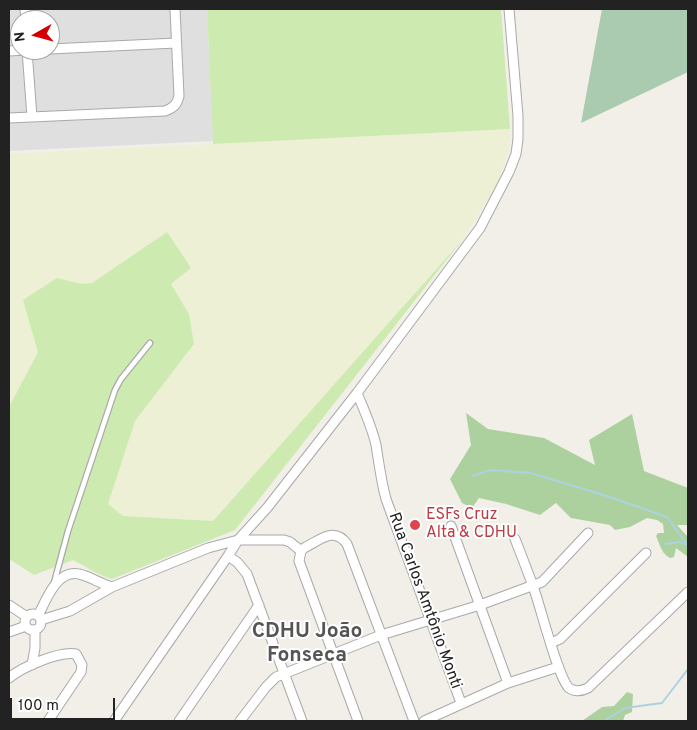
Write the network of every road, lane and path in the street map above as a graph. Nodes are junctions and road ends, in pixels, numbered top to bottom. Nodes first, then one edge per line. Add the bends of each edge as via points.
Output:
1 (175, 9) edge
2 (509, 9) edge
3 (176, 43) junction
4 (60, 49) edge
5 (28, 60) edge
6 (32, 117) junction
7 (9, 118) edge
8 (150, 343) dead end
9 (357, 393) junction
10 (451, 526) dead end
11 (588, 534) dead end
12 (515, 539) dead end
13 (238, 540) junction
14 (646, 553) dead end
15 (300, 554) junction
16 (228, 556) junction
17 (533, 586) junction
18 (53, 587) junction
19 (112, 588) junction
20 (688, 592) edge
21 (9, 605) edge
22 (259, 605) junction
23 (480, 605) junction
24 (40, 618) junction
25 (430, 620) junction
26 (26, 621) junction
27 (35, 630) junction
28 (9, 632) edge
29 (382, 635) junction
30 (551, 643) junction
31 (334, 654) junction
32 (32, 665) junction
33 (558, 667) junction
34 (285, 672) junction
35 (9, 678) edge
36 (508, 683) junction
37 (461, 703) junction
38 (48, 721) edge
39 (114, 721) edge
40 (179, 721) edge
41 (240, 721) edge
42 (302, 721) edge
43 (358, 721) edge
44 (414, 721) edge
45 (424, 721) edge

1 - 3 street
2 - 9 street via 518,139 509,172 480,228
3 - 4 street
3 - 6 street via 178,96 172,108 165,111
5 - 6 street
6 - 7 street
8 - 18 lane via 115,390 68,531
9 - 13 street via 268,508
9 - 25 street, Rua Carlos Amtônio Monti via 372,429 386,499
10 - 23 street
11 - 17 street via 542,582
12 - 17 street
13 - 15 street via 284,540
13 - 16 street
13 - 19 street via 208,548
14 - 30 street via 560,639
15 - 29 street via 304,548 325,537 336,535 343,539 348,544
15 - 31 street via 299,561
16 - 22 street via 247,574
16 - 39 street
17 - 23 street
17 - 30 street
18 - 19 street via 69,574 78,573
18 - 24 street
19 - 24 street via 70,611
20 - 33 street via 588,688 577,691 568,687
21 - 26 street
22 - 34 street
22 - 40 street
23 - 25 street
23 - 36 street
24 - 26 street via 33,614
24 - 27 street via 40,627
25 - 29 street
25 - 37 street, Rua Carlos Amtônio Monti
26 - 27 street via 28,629
26 - 28 street
27 - 32 street
29 - 31 street
29 - 44 street
30 - 33 street
31 - 34 street
31 - 43 street
32 - 35 street
32 - 38 street via 70,653 76,654 82,665 78,678
33 - 36 street
34 - 41 street via 266,687
34 - 42 street
36 - 37 street
37 - 45 street

